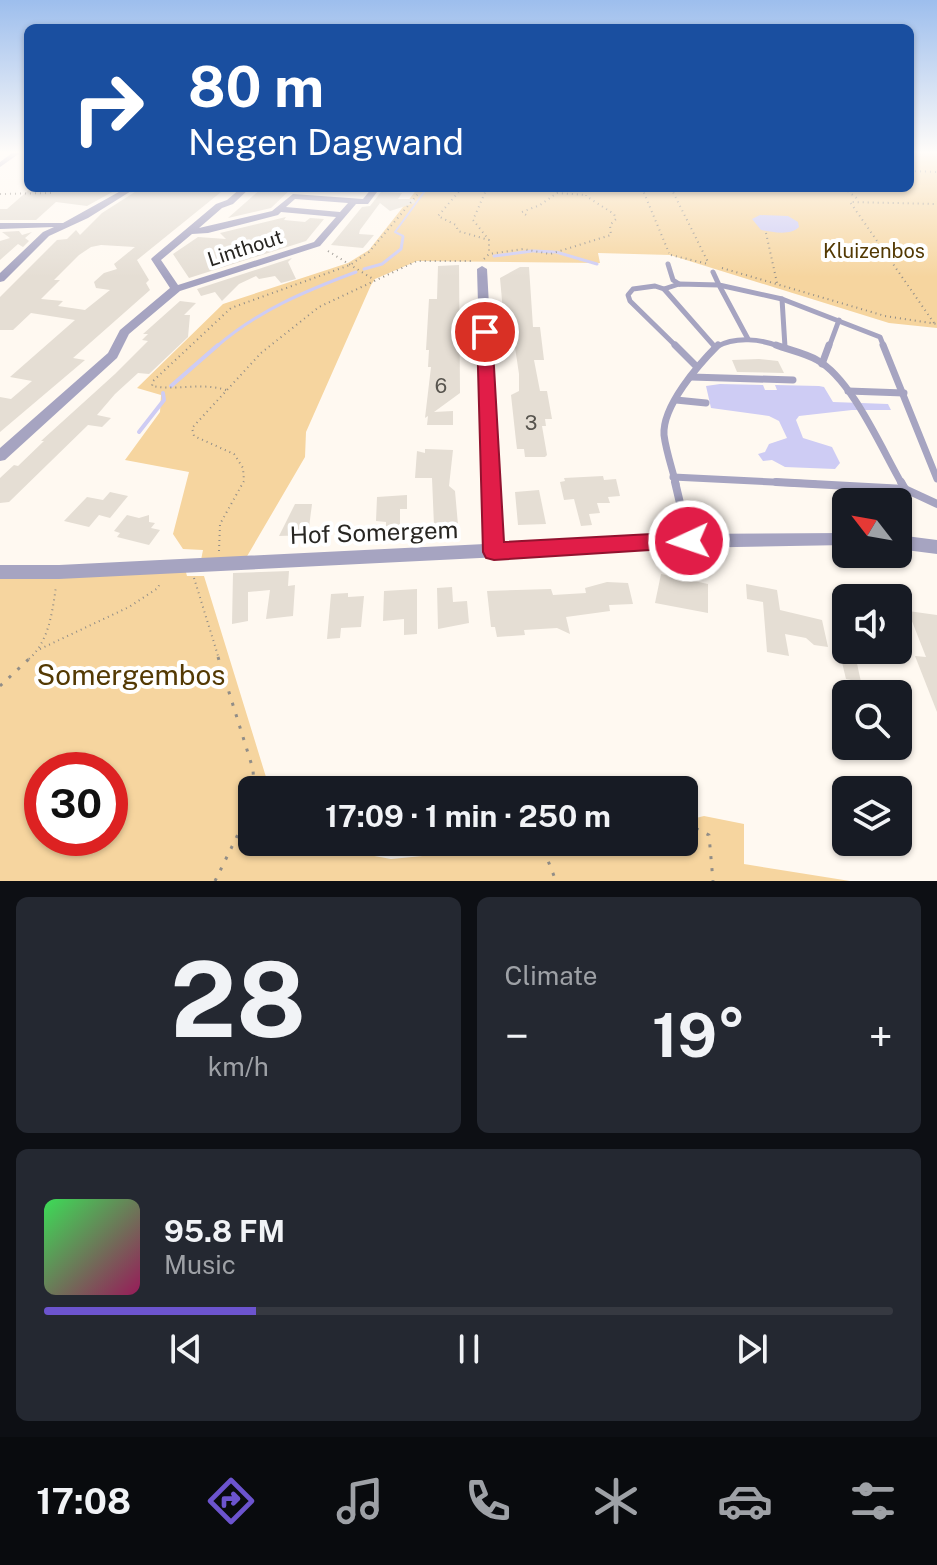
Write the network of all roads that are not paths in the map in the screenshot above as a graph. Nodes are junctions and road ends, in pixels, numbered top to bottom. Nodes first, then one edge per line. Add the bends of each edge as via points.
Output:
1 (121, 194) edge
2 (238, 194) edge
3 (371, 194) edge
4 (354, 201) junction
5 (279, 209) junction
6 (343, 215) junction
7 (70, 222) junction
8 (0, 226) edge
9 (36, 226) junction
10 (189, 231) junction
11 (46, 234) junction
12 (668, 264) road end
13 (482, 269) dead end
14 (713, 272) road end
15 (0, 279) edge
16 (679, 284) junction
17 (719, 285) junction
18 (176, 289) junction
19 (664, 289) junction
20 (782, 299) junction
21 (839, 320) junction
22 (748, 339) junction
23 (715, 347) junction
24 (785, 347) junction
25 (822, 364) junction
26 (697, 367) junction
27 (691, 377) junction
28 (793, 380) dead end
29 (848, 391) junction
30 (904, 393) junction
31 (676, 400) junction
32 (706, 403) dead end
33 (0, 456) edge
34 (673, 477) junction
35 (937, 479) edge
36 (886, 488) edge
37 (904, 488) edge
38 (912, 492) edge
39 (937, 504) edge
40 (832, 539) edge
41 (689, 541) junction
42 (912, 544) edge
43 (937, 547) edge
44 (494, 552) junction
45 (0, 572) edge

1 - 7 street
2 - 10 street
3 - 4 street, Linthout via 365,202
4 - 5 street, Linthout via 293,196
4 - 6 street, Linthout
5 - 6 street
5 - 10 street, Linthout
6 - 18 street, Linthout via 317,244
7 - 9 street
7 - 11 street
8 - 9 street
9 - 11 street
10 - 18 street via 156,259
11 - 15 street
12 - 16 lane
13 - 44 street
14 - 17 lane
16 - 17 lane
16 - 19 lane
17 - 20 lane
17 - 22 lane
18 - 33 street via 124,332 113,355
19 - 23 lane
19 - 26 lane via 644,286 628,295
20 - 21 lane
20 - 24 lane
21 - 25 lane
21 - 30 lane via 883,340
22 - 23 lane
22 - 24 lane
23 - 26 lane
24 - 25 lane
25 - 29 lane
26 - 27 lane
27 - 28 lane
27 - 31 lane
29 - 30 lane
29 - 37 lane
30 - 35 lane
31 - 32 lane
31 - 34 lane via 664,433
34 - 36 lane
34 - 41 lane
38 - 39 lane
40 - 41 street, Hof Somergem
41 - 44 street, Hof Somergem
42 - 43 street
44 - 45 street, Hof Somergem

